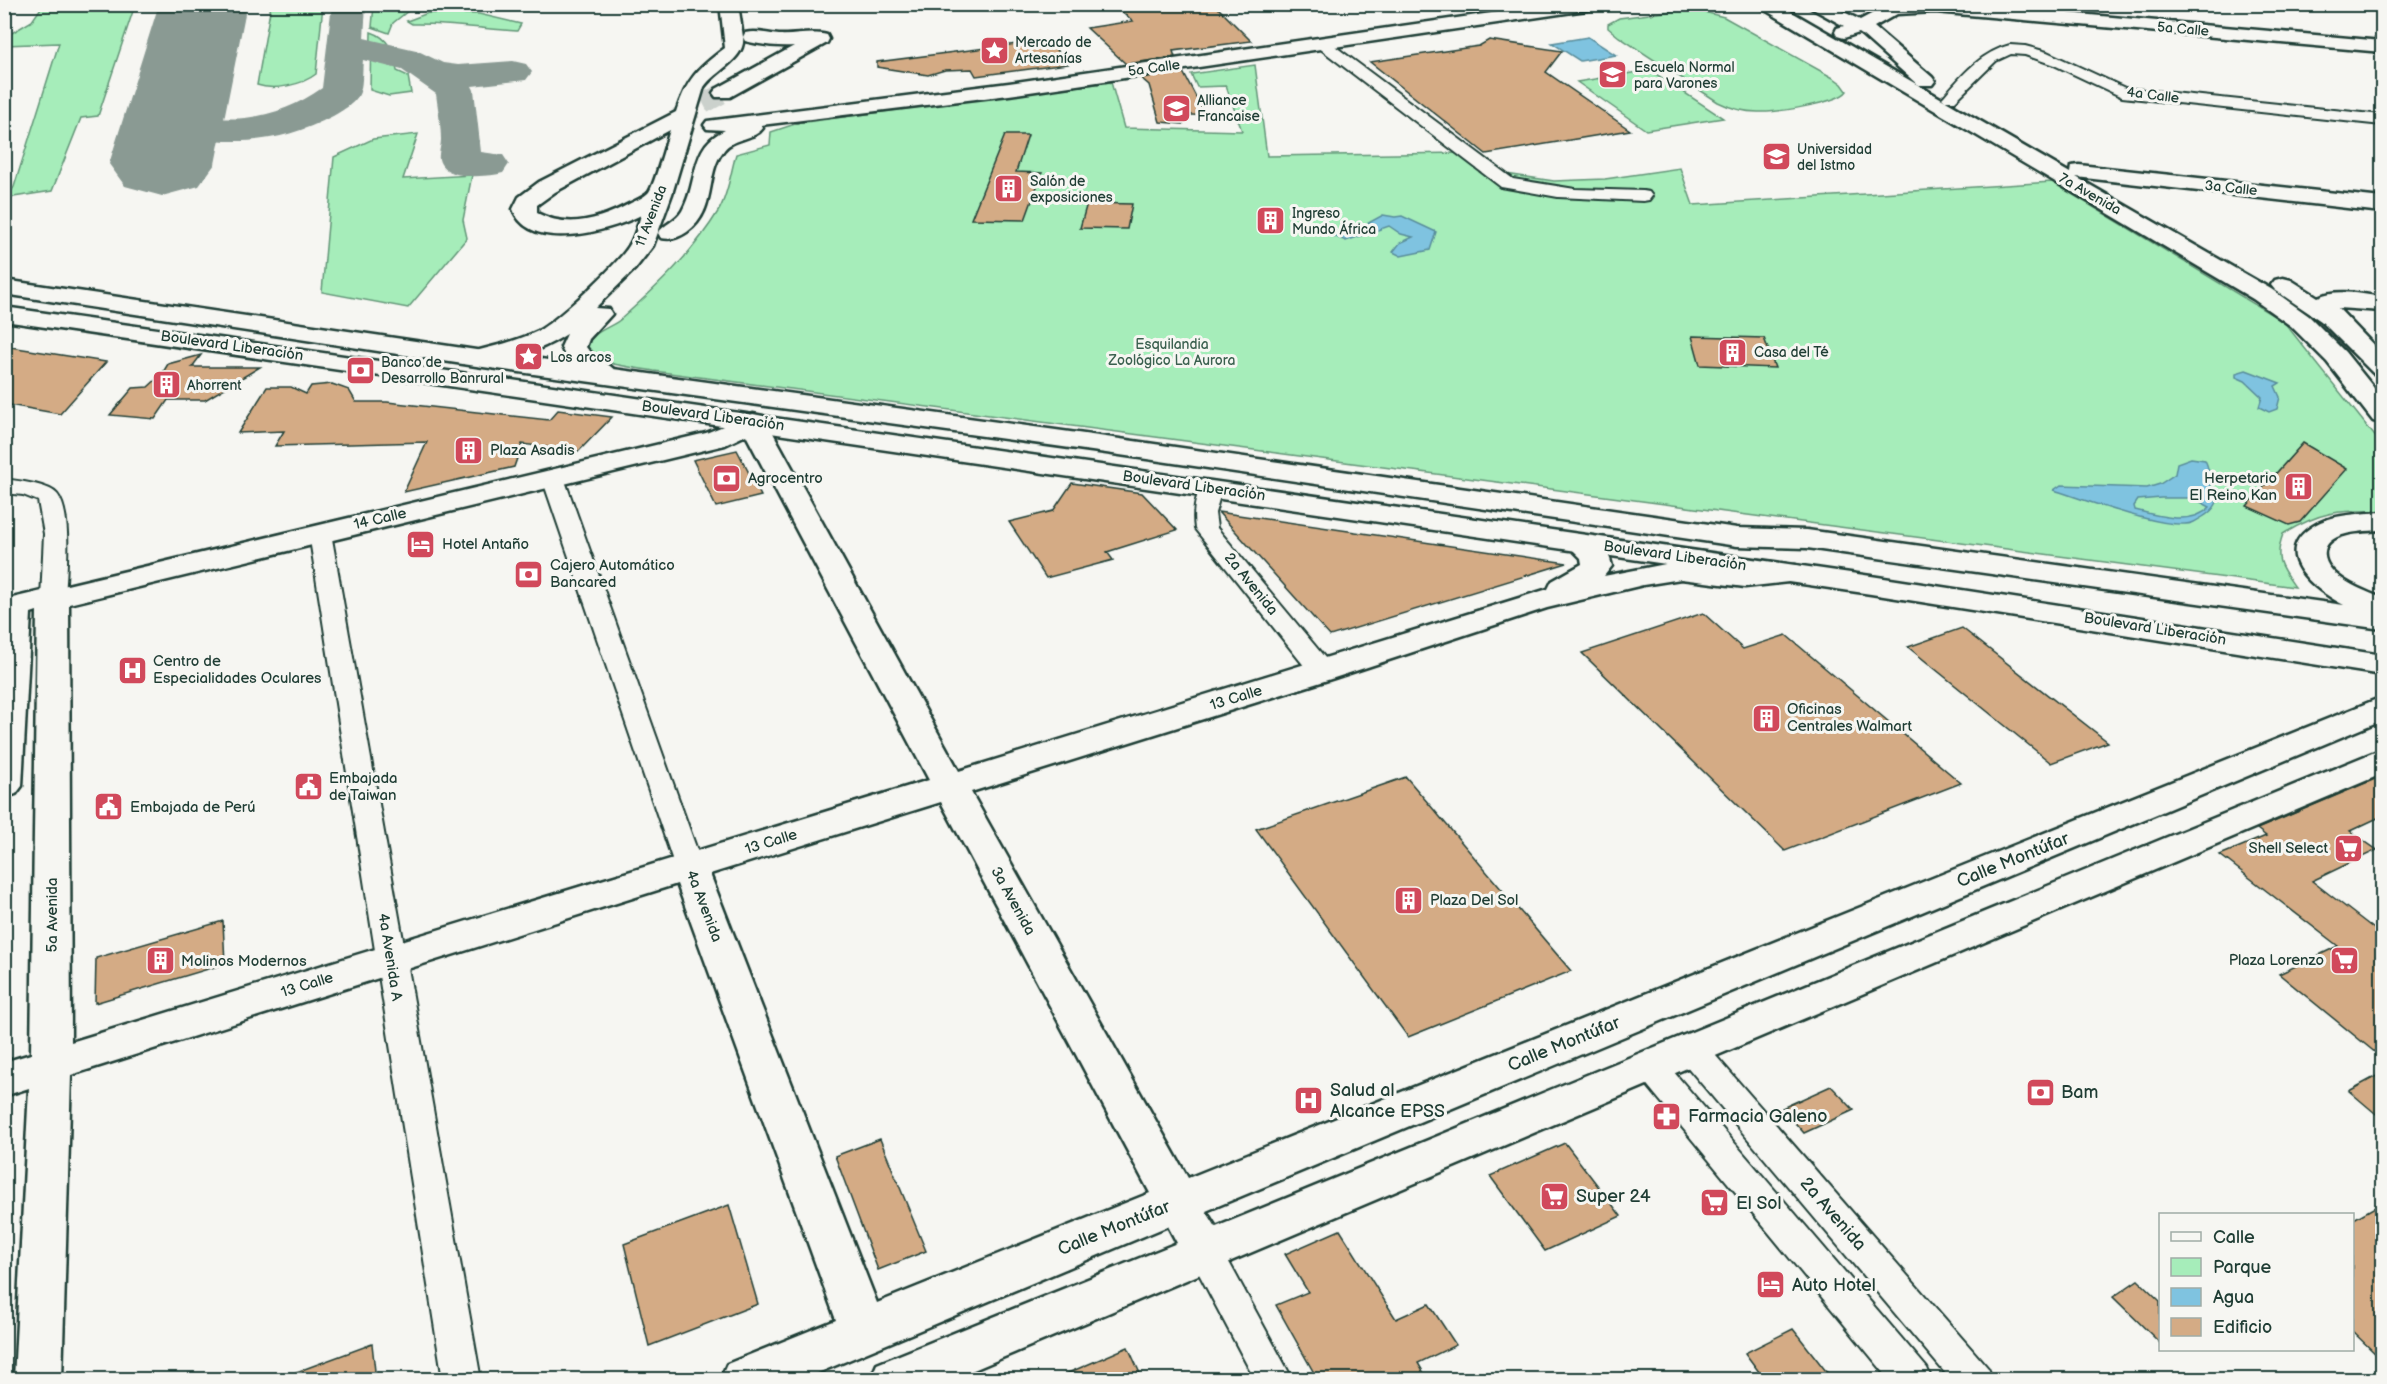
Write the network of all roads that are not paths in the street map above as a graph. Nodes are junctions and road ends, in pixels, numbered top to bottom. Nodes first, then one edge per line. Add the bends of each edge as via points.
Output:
1 (729, 4) edge
2 (747, 4) edge
3 (1593, 4) edge
4 (1813, 4) edge
5 (1989, 4) edge
6 (1768, 6) edge
7 (1935, 7) junction
8 (1861, 27) junction
9 (1809, 30) junction
10 (752, 37) junction
11 (2382, 40) edge
12 (1323, 44) junction
13 (2382, 47) edge
14 (1894, 55) junction
15 (1860, 61) junction
16 (1009, 89) junction
17 (723, 93) tunnel mouth
18 (1950, 98) junction
19 (2382, 120) edge
20 (714, 125) tunnel mouth
21 (674, 126) tunnel mouth
22 (2079, 171) junction
23 (661, 194) junction
24 (1643, 196) dead end
25 (2382, 205) edge
26 (669, 233) junction
27 (4, 287) edge
28 (2382, 304) edge
29 (4, 314) edge
30 (2330, 316) junction
31 (476, 358) junction
32 (2382, 368) edge
33 (605, 375) junction
34 (2382, 415) edge
35 (753, 422) junction
36 (553, 478) junction
37 (4, 486) edge
38 (1211, 489) junction
39 (2382, 521) edge
40 (320, 533) junction
41 (1737, 537) junction
42 (1581, 543) junction
43 (1795, 574) junction
44 (1537, 601) junction
45 (24, 606) edge
46 (2382, 608) edge
47 (2382, 620) edge
48 (2382, 638) edge
49 (2382, 665) edge
50 (1322, 671) junction
51 (2382, 708) edge
52 (2382, 761) edge
53 (4, 786) edge
54 (950, 786) junction
55 (689, 867) junction
56 (391, 959) junction
57 (1690, 1049) junction
58 (51, 1064) junction
59 (1650, 1066) junction
60 (4, 1079) edge
61 (1177, 1202) junction
62 (1205, 1251) junction
63 (864, 1331) junction
64 (38, 1380) edge
65 (462, 1380) edge
66 (744, 1380) edge
67 (894, 1380) edge
68 (1275, 1380) edge
69 (1914, 1380) edge
70 (1975, 1380) edge

1 - 23 main road, 11 Avenida via 735,46 694,87
2 - 10 main road
3 - 12 main road, 5a Calle
4 - 8 main road, 7a Avenida
5 - 11 main road, 5a Calle
6 - 9 main road, 7a Avenida
7 - 8 main road, 5a Calle via 1893,9
7 - 13 main road, 5a Calle
7 - 14 main road via 1900,14 1891,20 1886,33
8 - 9 main road, 5a Calle via 1839,33
8 - 14 main road, 7a Avenida
9 - 15 main road, 7a Avenida
10 - 17 main road via 780,41 820,39
10 - 26 main road, 11 Avenida via 752,49 716,77
12 - 16 main road, 5a Calle
12 - 24 street via 1507,183 1534,190
14 - 15 main road via 1861,53
14 - 18 main road, 7a Avenida
15 - 34 main road, 7a Avenida via 2262,294 2300,321
16 - 20 main road, 5a Calle
16 - 26 main road via 775,123 735,133 714,147 695,210
18 - 19 street, 4a Calle via 1998,53 2019,49 2051,58 2122,92
18 - 22 main road, 7a Avenida
21 - 23 main road via 620,149 535,194 524,209 527,216 548,227 588,227 627,215
22 - 25 main road, 3a Calle
22 - 30 main road, 7a Avenida via 2271,278
23 - 31 main road, 11 Avenida via 641,246 562,326 529,344
26 - 33 main road, 11 Avenida via 627,290 573,341 577,357
27 - 31 main road, Boulevard Liberación
28 - 30 main road via 2328,301 2324,305
29 - 35 main road, Boulevard Liberación
30 - 32 main road, 7a Avenida
31 - 33 main road, Boulevard Liberación
33 - 41 main road, Boulevard Liberación
35 - 36 main road, 14 Calle via 715,440
35 - 38 main road, Boulevard Liberación
35 - 54 main road, 3a Avenida
36 - 40 main road, 14 Calle
36 - 55 street, 4a Avenida
37 - 45 street, 5a Avenida via 48,497 55,513 56,556
38 - 42 main road, Boulevard Liberación
38 - 50 street, 2a Avenida via 1204,513 1206,529
39 - 46 main road via 2335,528 2316,537 2308,555 2314,569 2331,584
40 - 45 main road, 14 Calle
40 - 56 street, 4a Avenida A
41 - 47 main road, Boulevard Liberación via 1807,539
41 - 48 main road via 1805,555 2002,588 2213,620
42 - 43 main road, Boulevard Liberación
42 - 44 main road, 13 Calle via 1595,555 1597,566
43 - 44 main road, 13 Calle via 1745,578 1681,570
43 - 49 main road, Boulevard Liberación
44 - 50 main road, 13 Calle
45 - 53 main road, 5a Avenida
45 - 58 main road, 5a Avenida
50 - 54 main road, 13 Calle
51 - 61 main road, Calle Montúfar
52 - 57 main road
54 - 55 main road, 13 Calle
54 - 61 main road, 3a Avenida
55 - 56 main road, 13 Calle
55 - 63 main road, 4a Avenida
56 - 58 main road, 13 Calle
56 - 65 street, 4a Avenida A
57 - 59 main road
57 - 70 street, 2a Avenida
58 - 60 main road, 13 Calle
58 - 64 main road, 5a Avenida
59 - 62 main road
59 - 69 street
61 - 62 main road, 3a Avenida
61 - 63 main road, Calle Montúfar
62 - 67 main road
62 - 68 street, 3a Avenida
63 - 66 main road, Calle Montúfar

